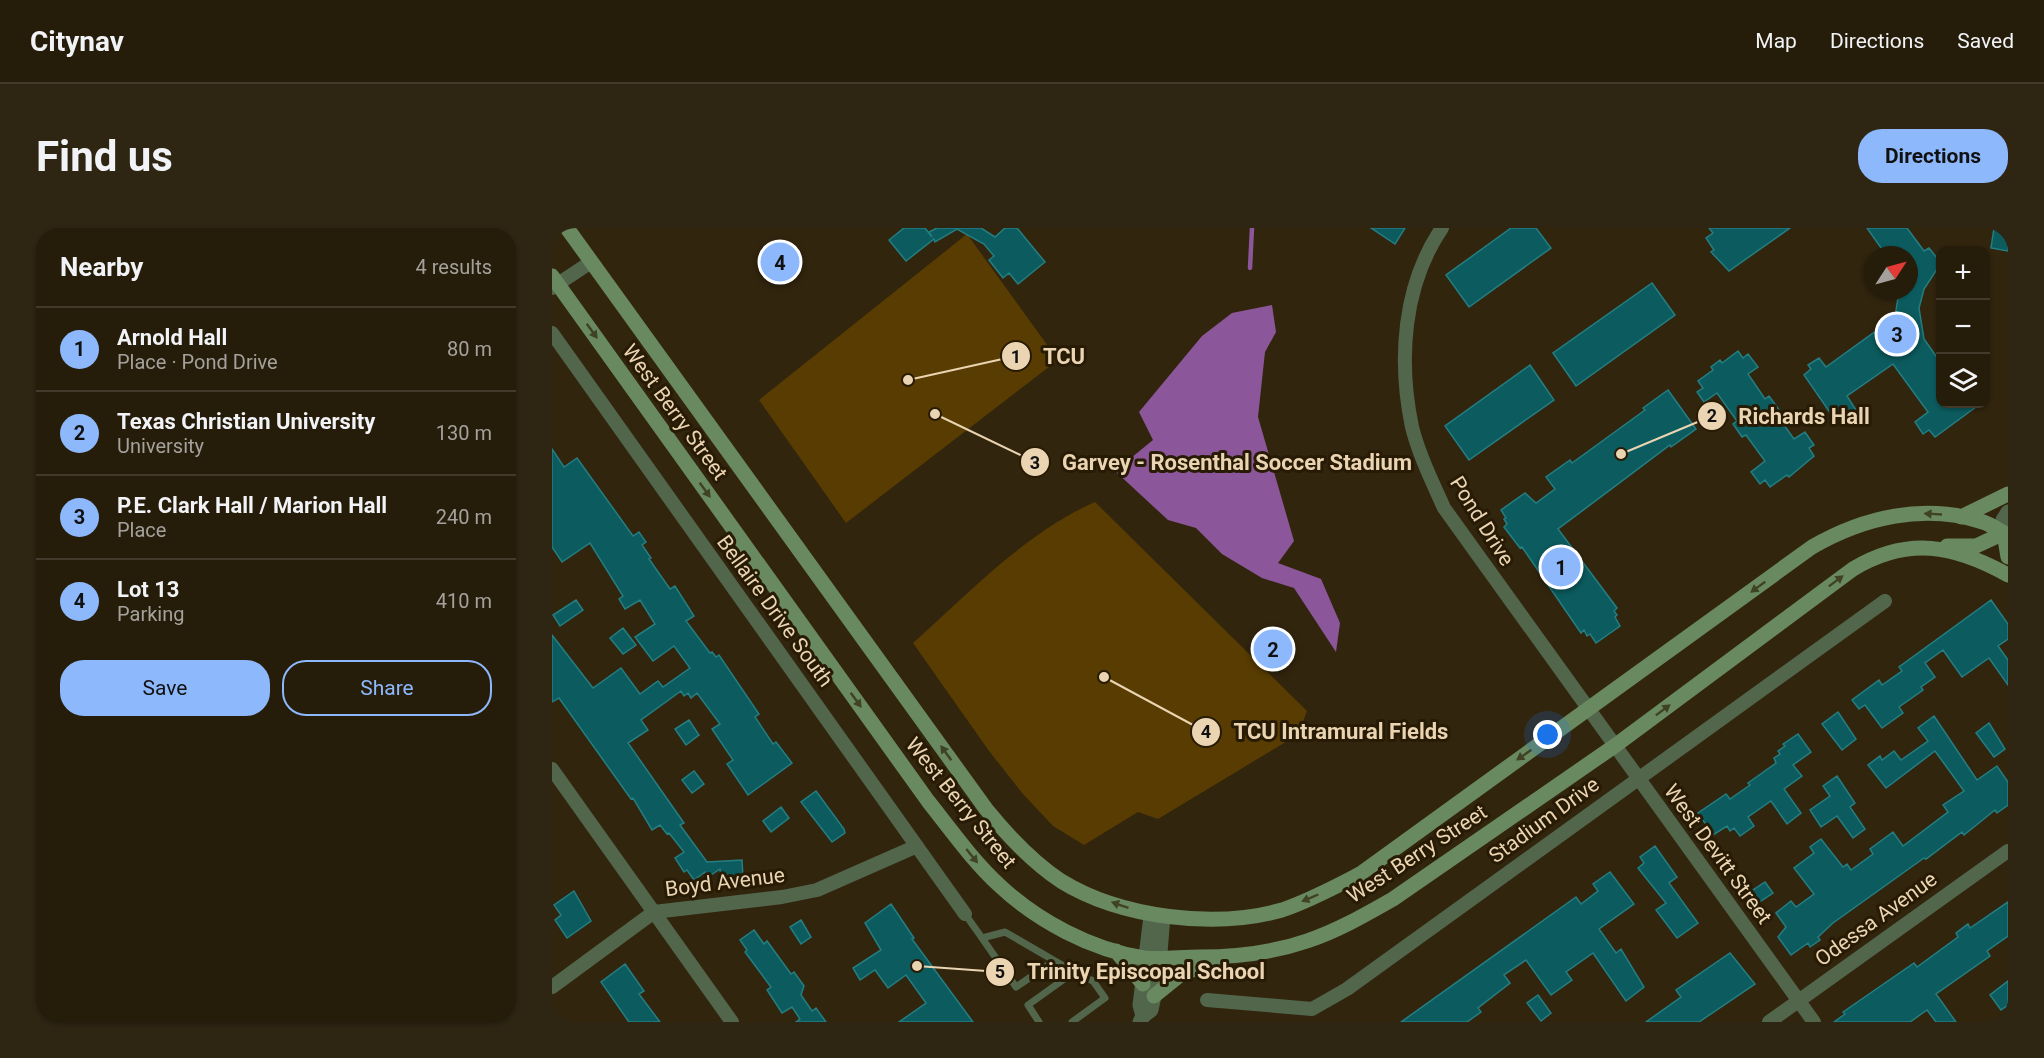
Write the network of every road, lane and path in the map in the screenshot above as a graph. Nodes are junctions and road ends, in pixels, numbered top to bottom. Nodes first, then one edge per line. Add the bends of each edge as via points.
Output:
1 (567, 228) edge
2 (1442, 228) edge
3 (591, 262) junction
4 (554, 282) edge
5 (552, 333) edge
6 (2008, 494) edge
7 (2008, 512) edge
8 (1961, 517) junction
9 (2007, 533) edge
10 (1934, 548) junction
11 (2008, 557) edge
12 (2008, 575) edge
13 (1885, 601) dead end
14 (1589, 710) junction
15 (1616, 746) junction
16 (552, 769) edge
17 (1638, 778) junction
18 (917, 846) junction
19 (2008, 851) edge
20 (654, 912) junction
21 (964, 914) joint
22 (1157, 916) junction
23 (982, 938) junction
24 (1116, 951) junction
25 (1222, 957) junction
26 (1152, 958) junction
27 (1054, 961) junction
28 (1074, 972) junction
29 (552, 987) edge
30 (1148, 990) junction
31 (1207, 1000) dead end
32 (1798, 1001) junction
33 (1142, 1019) edge
34 (732, 1022) edge
35 (1039, 1022) edge
36 (1072, 1022) edge
37 (1769, 1022) edge
38 (1814, 1022) edge

1 - 3 main road, West Berry Street
2 - 14 street, Pond Drive via 1420,271 1406,328 1405,377 1412,427 1444,508
3 - 4 street
22 -> 3 main road, West Berry Street via 1089,895 1062,881 1010,837
4 -> 24 main road, West Berry Street via 928,801 977,863 1024,906 1056,926
5 - 18 street, Bellaire Drive South
6 - 8 main road
7 - 9 street via 2003,522
8 - 9 main road, West Berry Street
8 -> 14 main road, West Berry Street via 1897,515 1854,525 1833,535
9 - 10 main road via 1976,546
9 - 11 main road
10 - 12 main road, West Berry Street via 1960,554
15 -> 10 main road, West Berry Street via 1853,569 1894,550 1913,546
13 - 17 street, Stadium Drive
14 - 15 street, West Devitt Street
14 -> 22 main road, West Berry Street via 1360,874 1336,887 1259,915
15 - 17 street, West Devitt Street
15 - 25 main road, West Berry Street via 1366,915 1308,941 1263,953
16 - 20 street
17 - 31 street, Stadium Drive via 1347,989 1312,1009
17 - 32 street, West Devitt Street
18 - 20 street, Boyd Avenue via 817,890
18 - 21 street, Bellaire Drive South
19 - 32 street, Odessa Avenue
20 - 29 street, Boyd Avenue
20 - 34 street
21 - 23 lane
22 - 26 street
23 - 27 lane via 1005,932
23 - 27 lane via 1016,987
24 - 26 main road, West Berry Street
24 - 30 main road
25 - 26 main road, West Berry Street
25 - 30 main road
26 - 30 street
27 - 28 lane
28 - 35 lane via 1028,1005
28 - 36 lane via 1093,981 1105,998
30 - 33 street via 1151,1010
32 - 37 street, Odessa Avenue
32 - 38 street, West Devitt Street

